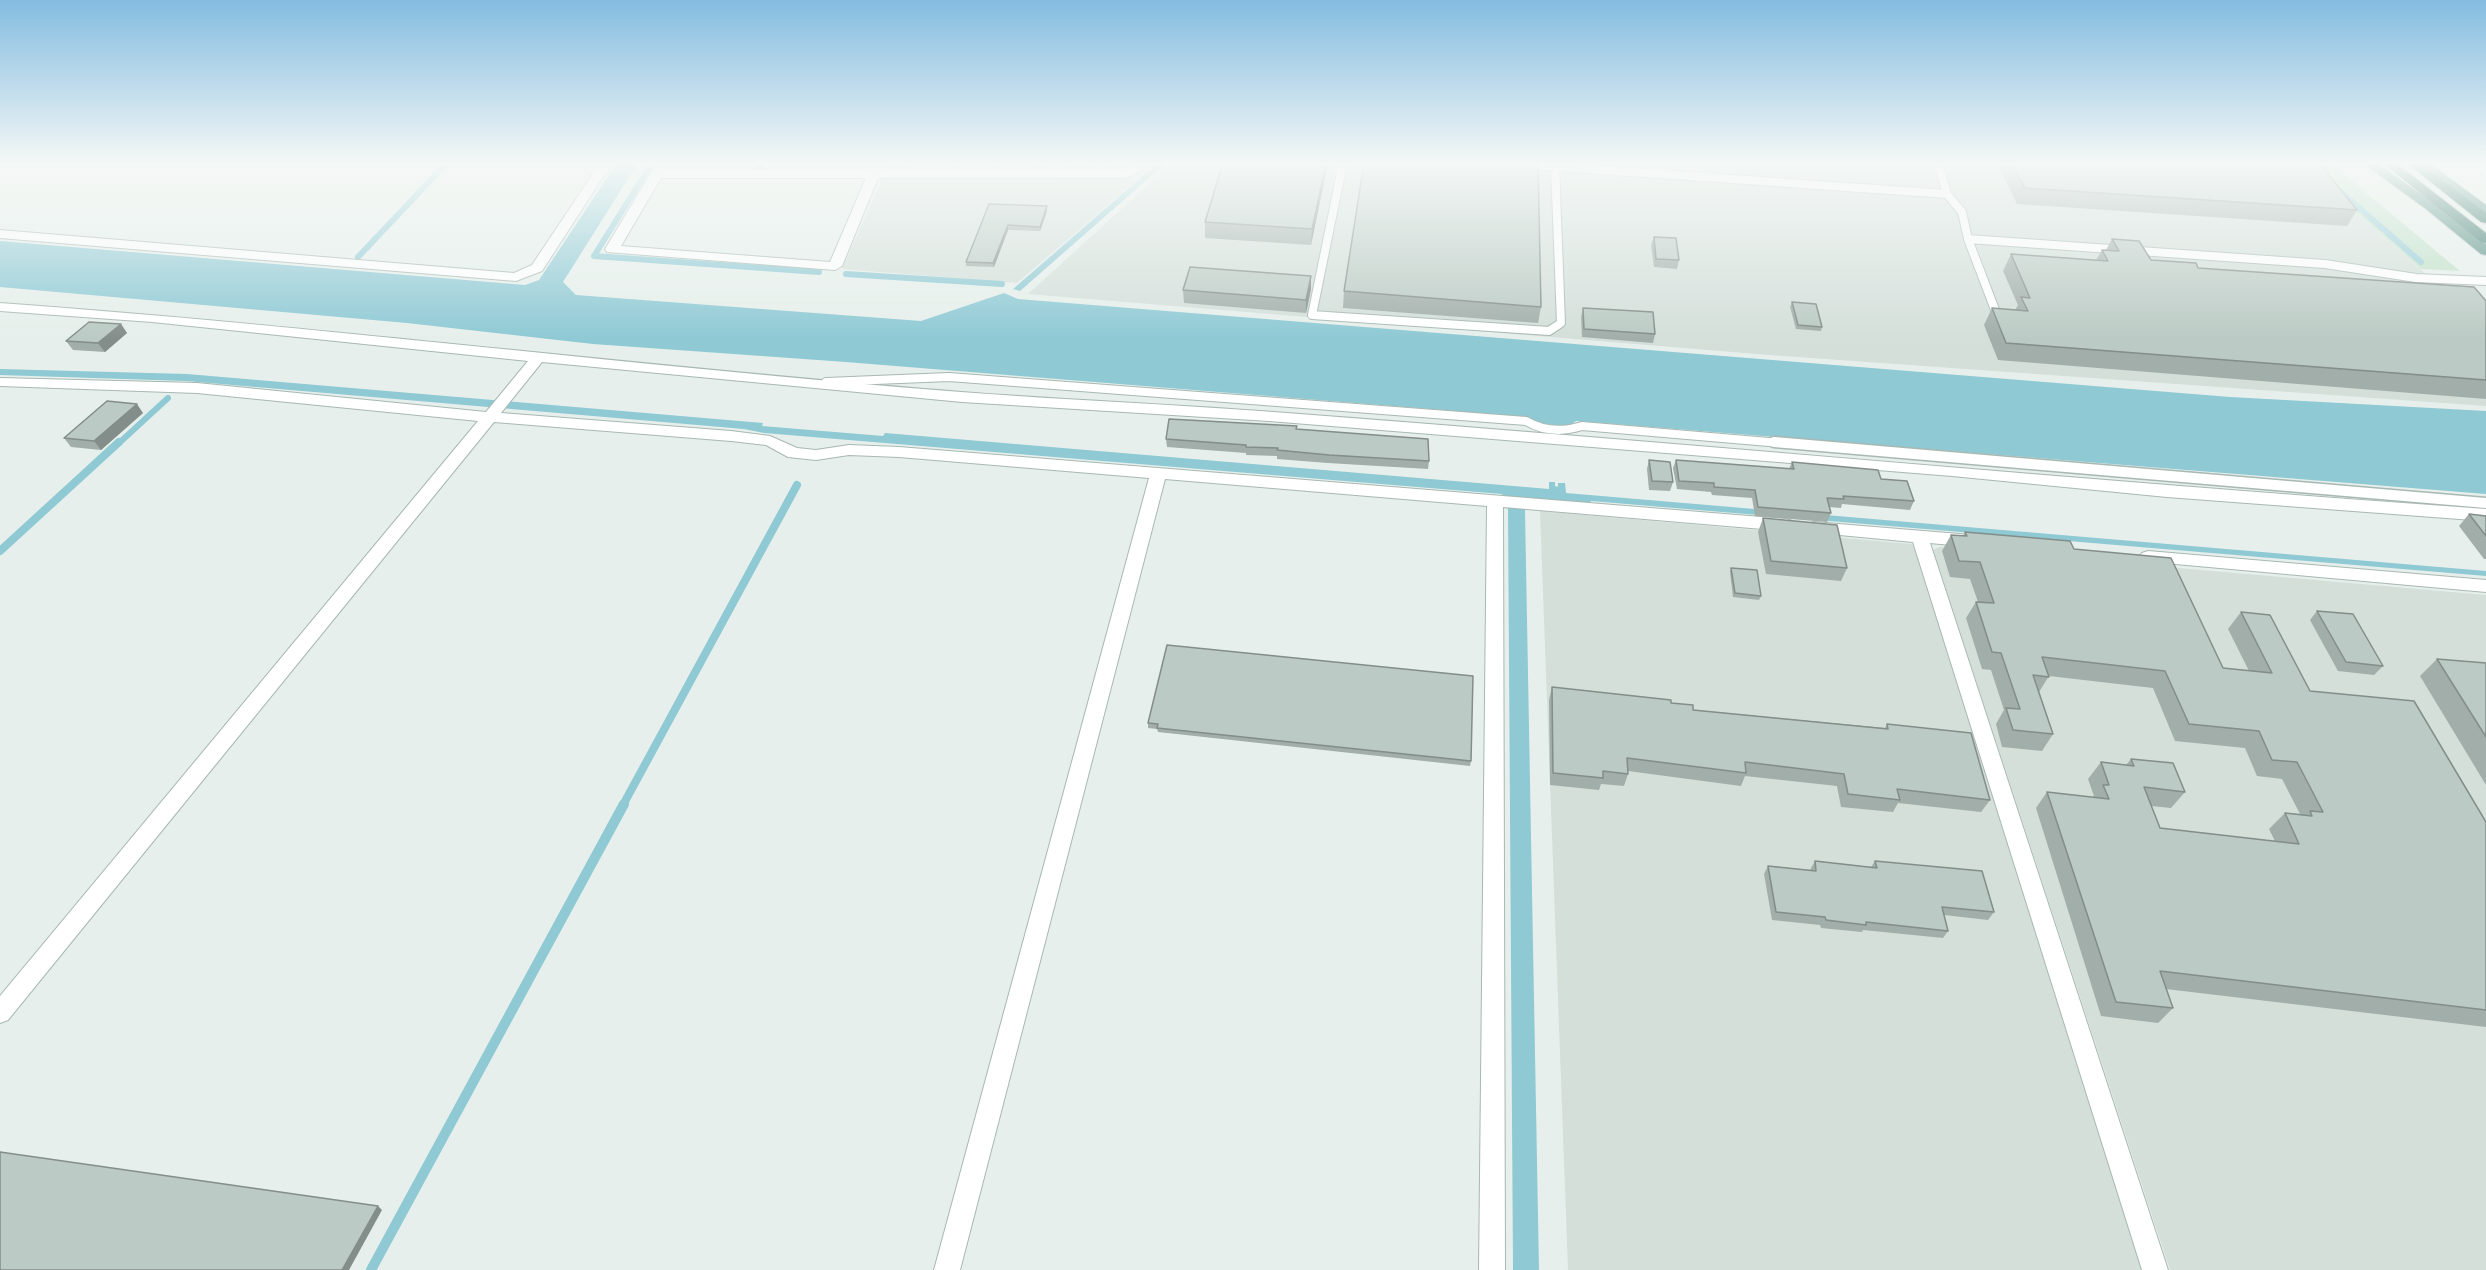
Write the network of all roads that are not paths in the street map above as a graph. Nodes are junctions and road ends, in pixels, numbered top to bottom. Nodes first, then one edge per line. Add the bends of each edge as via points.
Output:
1 (567, 222) edge
2 (628, 222) edge
3 (854, 222) edge
4 (1330, 222) edge
5 (1557, 222) edge
6 (1964, 222) edge
7 (2448, 222) edge
8 (2465, 222) edge
9 (0, 234) edge
10 (1968, 238) junction
11 (2486, 239) edge
12 (2486, 251) edge
13 (2486, 281) edge
14 (0, 308) edge
15 (1997, 315) edge
16 (538, 358) junction
17 (0, 382) edge
18 (803, 383) junction
19 (497, 409) junction
20 (1159, 472) junction
21 (1495, 501) junction
22 (2486, 503) edge
23 (2486, 515) edge
24 (1920, 537) junction
25 (1990, 543) edge
26 (2132, 555) edge
27 (2486, 586) edge
28 (0, 1013) edge
29 (948, 1270) edge
30 (1492, 1270) edge
31 (2155, 1270) edge

1 - 9 street via 537,268 516,277
2 - 3 street via 612,249 835,266
4 - 5 lane via 1312,315 1549,331 1561,323
6 - 10 lane
7 - 12 highway
8 - 11 highway
10 - 13 lane via 2325,264 2416,278
10 - 15 lane
14 - 16 street via 152,318
16 - 18 street
16 - 19 street
17 - 19 street via 197,388
18 - 22 lane via 949,377 1526,421 1534,427 1573,430 1582,426
18 - 23 street via 1269,416
19 - 20 street via 770,441 794,453 899,452
19 - 28 street
20 - 21 street
20 - 29 street
21 - 24 street
21 - 30 street
24 - 25 street
24 - 31 street
26 - 27 street

